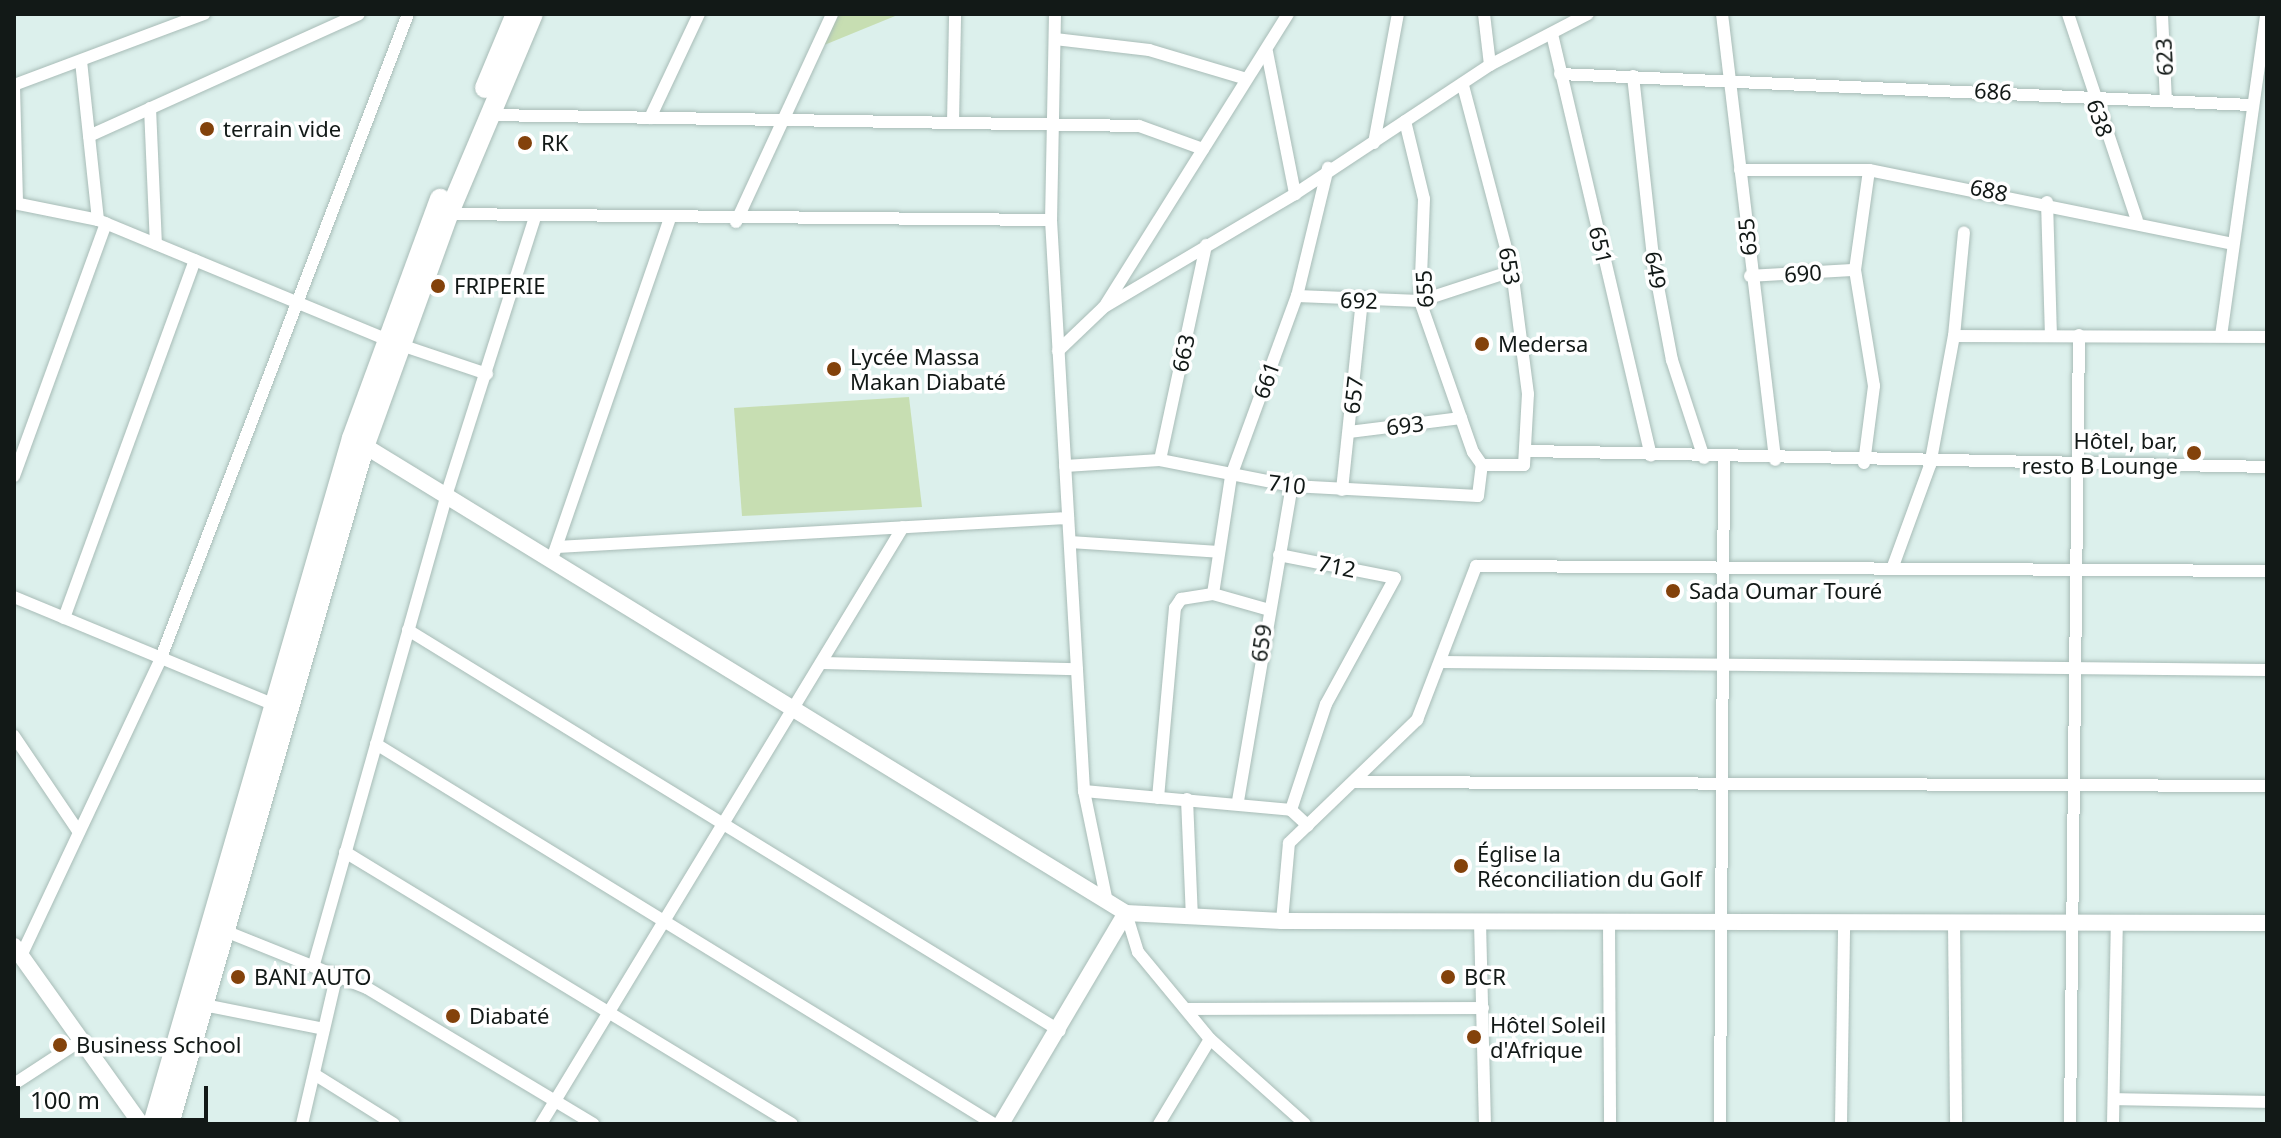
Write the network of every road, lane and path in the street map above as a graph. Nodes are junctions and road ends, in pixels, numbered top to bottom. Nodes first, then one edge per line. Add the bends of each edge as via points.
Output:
1 (204, 14) edge
2 (359, 14) edge
3 (408, 14) edge
4 (516, 14) edge
5 (533, 14) edge
6 (699, 14) edge
7 (832, 14) edge
8 (955, 14) edge
9 (1055, 14) edge
10 (1288, 14) edge
11 (1398, 14) edge
12 (1484, 14) edge
13 (1588, 14) edge
14 (1722, 14) edge
15 (2068, 14) edge
16 (2162, 14) edge
17 (2266, 14) edge
18 (1552, 34) junction
19 (1055, 39) junction
20 (1267, 52) junction
21 (81, 61) junction
22 (1490, 65) junction
23 (1560, 74) junction
24 (1633, 76) junction
25 (1246, 79) junction
26 (1734, 82) junction
27 (1463, 85) junction
28 (14, 86) edge
29 (2093, 98) junction
30 (2166, 101) junction
31 (2252, 105) junction
32 (150, 108) junction
33 (489, 115) junction
34 (650, 118) junction
35 (778, 120) junction
36 (1405, 121) junction
37 (953, 123) junction
38 (1053, 125) junction
39 (89, 136) junction
40 (1374, 143) junction
41 (1203, 149) junction
42 (1328, 168) junction
43 (1740, 170) junction
44 (1869, 170) junction
45 (1295, 194) junction
46 (2047, 202) junction
47 (16, 203) edge
48 (442, 213) junction
49 (535, 217) junction
50 (669, 220) junction
51 (1051, 220) junction
52 (2137, 220) junction
53 (102, 221) junction
54 (736, 222) junction
55 (1964, 232) dead end
56 (156, 244) junction
57 (2233, 244) junction
58 (1206, 245) junction
59 (195, 260) junction
60 (1855, 270) junction
61 (1512, 271) junction
62 (1750, 276) junction
63 (1297, 296) junction
64 (294, 297) junction
65 (1362, 301) junction
66 (1420, 301) junction
67 (1104, 307) junction
68 (2051, 335) junction
69 (2079, 335) junction
70 (1954, 336) junction
71 (2221, 336) junction
72 (2267, 337) edge
73 (391, 341) junction
74 (1058, 351) junction
75 (487, 374) junction
76 (1461, 418) junction
77 (1349, 432) junction
78 (358, 442) junction
79 (1530, 451) junction
80 (1651, 456) junction
81 (1704, 458) junction
82 (1724, 459) junction
83 (1160, 460) junction
84 (1775, 460) junction
85 (1864, 463) junction
86 (1482, 465) junction
87 (1930, 465) junction
88 (1065, 466) junction
89 (2077, 466) junction
90 (2267, 467) edge
91 (14, 476) edge
92 (1231, 476) junction
93 (1292, 486) junction
94 (1342, 490) junction
95 (446, 496) junction
96 (1068, 518) junction
97 (903, 527) junction
98 (1070, 542) junction
99 (1219, 552) junction
100 (554, 554) junction
101 (1279, 555) junction
102 (1724, 568) junction
103 (1892, 569) junction
104 (2076, 570) junction
105 (2267, 571) edge
106 (1213, 594) junction
107 (14, 597) edge
108 (1266, 609) junction
109 (64, 618) junction
110 (408, 630) junction
111 (160, 660) junction
112 (1440, 662) junction
113 (823, 663) junction
114 (1723, 665) junction
115 (2075, 668) junction
116 (1077, 669) junction
117 (2267, 670) edge
118 (283, 707) junction
119 (795, 708) junction
120 (14, 736) edge
121 (376, 744) junction
122 (1354, 782) junction
123 (1722, 783) junction
124 (2074, 785) junction
125 (2267, 786) edge
126 (1084, 791) junction
127 (1158, 798) junction
128 (1187, 799) junction
129 (1238, 801) junction
130 (1291, 810) junction
131 (725, 824) junction
132 (1308, 826) junction
133 (78, 831) junction
134 (345, 852) junction
135 (1106, 897) junction
136 (1126, 913) junction
137 (1192, 916) junction
138 (665, 921) junction
139 (1282, 921) junction
140 (1609, 921) junction
141 (1722, 921) junction
142 (1480, 922) junction
143 (1844, 922) junction
144 (2072, 922) junction
145 (2117, 922) junction
146 (1954, 923) junction
147 (2267, 923) edge
148 (217, 929) junction
149 (18, 951) edge
150 (314, 964) junction
151 (337, 974) junction
152 (204, 1005) junction
153 (1483, 1008) junction
154 (1187, 1009) junction
155 (609, 1012) junction
156 (324, 1029) junction
157 (1060, 1031) junction
158 (1210, 1039) junction
159 (80, 1041) junction
160 (314, 1074) junction
161 (14, 1084) edge
162 (2114, 1099) junction
163 (556, 1101) junction
164 (2267, 1102) edge
165 (1291, 1119) edge
166 (141, 1124) edge
167 (153, 1124) edge
168 (169, 1124) edge
169 (302, 1124) edge
170 (394, 1124) edge
171 (541, 1124) edge
172 (593, 1124) edge
173 (792, 1124) edge
174 (994, 1124) edge
175 (1001, 1124) edge
176 (1159, 1124) edge
177 (1305, 1124) edge
178 (1485, 1124) edge
179 (1610, 1124) edge
180 (1720, 1124) edge
181 (1841, 1124) edge
182 (1956, 1124) edge
183 (2070, 1124) edge
184 (2113, 1124) edge

1 - 21 street
2 - 32 street
3 - 64 street
4 - 48 main road
5 - 33 main road
6 - 34 street
7 - 35 street
8 - 37 street
9 - 19 street
10 - 20 street
11 - 40 street
12 - 22 street
13 - 18 street
14 - 26 street, 635
15 - 29 street, 638
16 - 30 street, 623
17 - 31 street
18 - 22 street
18 - 23 street, 651
19 - 25 street via 1149,50
19 - 38 street
20 - 25 street
20 - 45 street
21 - 28 street
21 - 39 street
22 - 27 street
23 - 24 street, 686
23 - 80 street, 651
24 - 26 street, 686
24 - 81 street, 649 via 1656,279 1672,360
25 - 41 street
26 - 29 street, 686
26 - 43 street, 635
27 - 36 street
27 - 61 street, 653
28 - 47 street
29 - 30 street, 686
29 - 52 street, 638
30 - 31 street, 686
31 - 57 street
32 - 39 street
32 - 56 street
33 - 34 street
33 - 48 main road
34 - 35 street
35 - 37 street
35 - 54 street
36 - 40 street
36 - 66 street, 655 via 1424,199
37 - 38 street
38 - 41 street via 1139,126
38 - 51 street
39 - 53 street
40 - 42 street
41 - 67 street
42 - 45 street
42 - 63 street, 661
43 - 44 street, 688
43 - 62 street, 635
44 - 46 street, 688
44 - 60 street
45 - 58 street
46 - 52 street, 688
46 - 68 street
47 - 53 street
48 - 49 street
48 - 73 main road
49 - 50 street
49 - 75 street
50 - 54 street
50 - 100 street
51 - 54 street
51 - 74 street
52 - 57 street, 688
53 - 56 street
53 - 91 street
55 - 70 street
56 - 59 street
57 - 71 street
58 - 67 street
58 - 83 street, 663
59 - 64 street
59 - 109 street
60 - 62 street, 690
60 - 85 street via 1874,386
61 - 66 street, 692
61 - 79 street, 653
62 - 84 street, 635
63 - 65 street, 692
63 - 92 street, 661
64 - 73 street
64 - 111 street
65 - 66 street, 692
65 - 77 street, 657
66 - 76 street, 655
67 - 74 street
68 - 69 street
68 - 70 street
69 - 71 street
69 - 89 street
70 - 87 street
71 - 72 street
73 - 75 street
73 - 78 main road
74 - 88 street
75 - 95 street
76 - 77 street, 693
76 - 86 street, 655
77 - 94 street, 657
78 - 95 street
78 - 118 main road
79 - 80 street
79 - 86 street via 1524,465
80 - 81 street
81 - 82 street
82 - 84 street
82 - 102 street
83 - 88 street, 710
83 - 92 street, 710
84 - 85 street
85 - 87 street
86 - 94 street, 710 via 1478,496
87 - 89 street
87 - 103 street
88 - 96 street
89 - 90 street
89 - 104 street
92 - 93 street, 710
92 - 99 street, 661
93 - 94 street, 710
93 - 101 street, 659
95 - 100 street
95 - 110 street
96 - 97 street
96 - 98 street
97 - 100 street
97 - 113 street
98 - 99 street
98 - 116 street
99 - 106 street, 661
100 - 119 street
101 - 108 street, 659
101 - 130 street, 712 via 1395,578 1326,704
102 - 103 street
102 - 112 street via 1476,566
102 - 114 street
103 - 104 street
104 - 105 street
104 - 115 street
106 - 108 street
106 - 127 street via 1181,599 1175,608
107 - 109 street
108 - 129 street, 659
109 - 111 street
110 - 121 street
110 - 131 street
111 - 118 street
111 - 133 street
112 - 114 street
112 - 122 street via 1417,720
113 - 116 street
113 - 119 street
114 - 115 street
114 - 123 street
115 - 117 street
115 - 124 street
116 - 126 street
118 - 148 main road
119 - 131 street
119 - 135 street
120 - 133 street
121 - 134 street
121 - 138 street
122 - 123 street
122 - 132 street
123 - 124 street
123 - 141 street
124 - 125 street
124 - 144 street
126 - 127 street
126 - 135 street
127 - 128 street
128 - 129 street
128 - 137 street
129 - 130 street
130 - 132 street
131 - 138 street
131 - 157 street
132 - 139 street via 1289,843
133 - 149 street
134 - 150 street
134 - 155 street
135 - 136 street
136 - 137 street
136 - 154 street via 1138,952
136 - 157 street
137 - 139 street
138 - 155 street
138 - 174 street
139 - 142 street
140 - 141 street
140 - 142 street
140 - 179 street
141 - 143 street
141 - 180 street
142 - 153 street
143 - 146 street
143 - 181 street
144 - 145 street
144 - 146 street
144 - 183 street
145 - 147 street
145 - 162 street
146 - 182 street
148 - 150 street
148 - 152 main road
148 - 167 main road
149 - 159 street
150 - 151 street
151 - 156 street
151 - 163 street
152 - 156 street
152 - 168 main road
153 - 154 street
153 - 178 street
154 - 158 street
155 - 163 street
155 - 173 street
156 - 160 street
157 - 175 street
158 - 165 street
158 - 176 street
159 - 161 street
159 - 166 street
160 - 169 street
160 - 170 street
162 - 164 street
162 - 184 street
163 - 171 street
163 - 172 street
165 - 177 street

